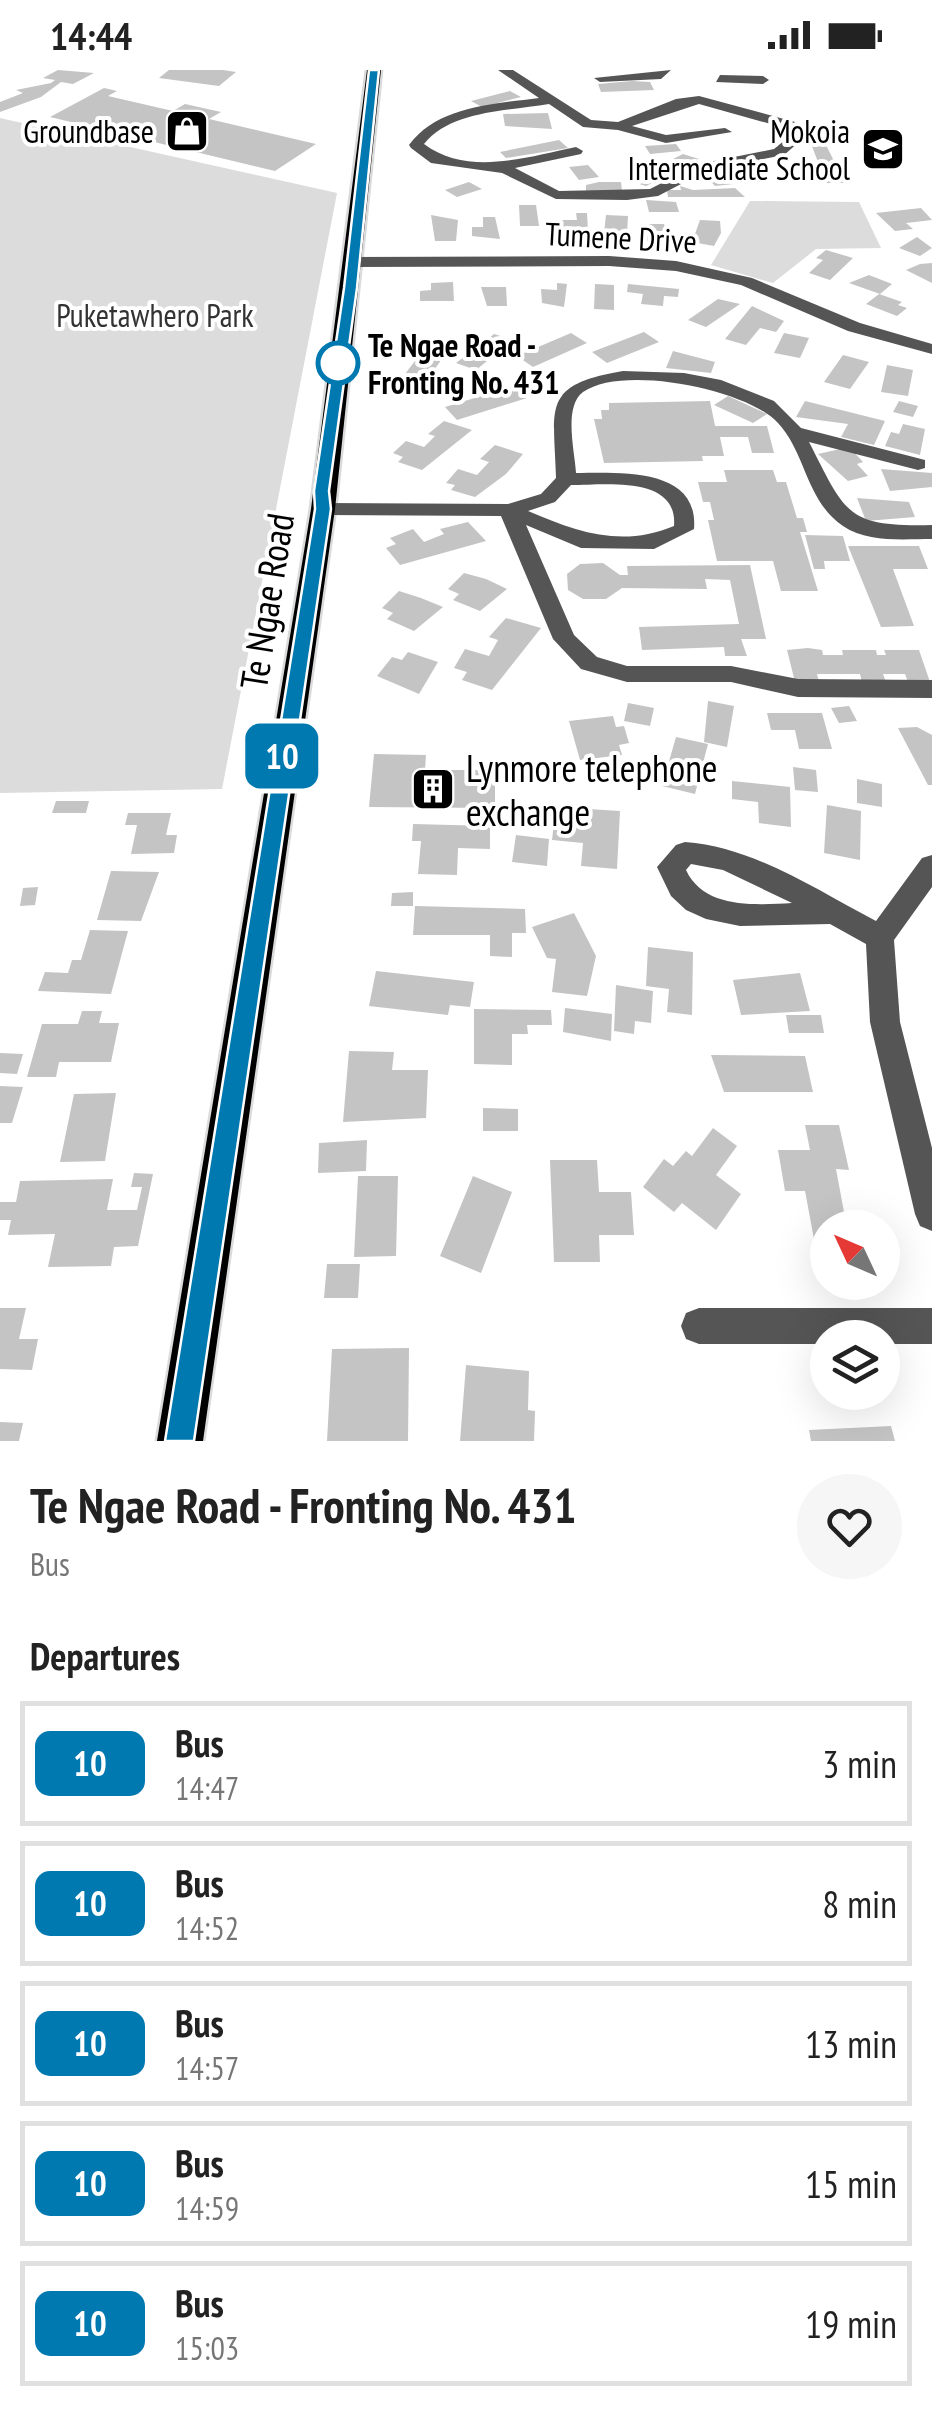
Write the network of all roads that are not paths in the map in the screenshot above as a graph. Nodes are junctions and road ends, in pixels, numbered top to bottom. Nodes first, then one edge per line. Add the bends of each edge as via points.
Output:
1 (374, 70) edge
2 (504, 70) edge
3 (665, 70) edge
4 (746, 74) edge
5 (600, 78) dead end
6 (720, 79) dead end
7 (763, 80) dead end
8 (547, 101) junction
9 (619, 126) junction
10 (725, 132) dead end
11 (576, 151) dead end
12 (498, 167) junction
13 (353, 262) junction
14 (932, 349) edge
15 (794, 432) junction
16 (918, 464) dead end
17 (566, 479) junction
18 (323, 509) junction
19 (508, 510) junction
20 (932, 532) edge
21 (932, 689) edge
22 (932, 866) edge
23 (920, 904) edge
24 (832, 912) junction
25 (880, 937) junction
26 (932, 1214) edge
27 (699, 1326) dead end
28 (932, 1326) edge
29 (180, 1441) edge

1 - 13 highway, Te Ngae Road
2 - 8 street
3 - 5 street
4 - 6 street
4 - 7 street
8 - 9 street via 588,124
8 - 12 street via 459,116 428,130 416,145 436,160
9 - 10 street via 666,139
9 - 12 street via 699,100 790,125 799,136 779,152 704,167 643,195 556,196
11 - 12 street
13 - 14 street, Tumene Drive via 676,266 746,281 854,327
13 - 18 highway, Te Ngae Road
15 - 16 street
15 - 17 street via 776,411 711,382 592,381 575,389 563,408
15 - 20 street via 844,518 879,532
17 - 19 street via 548,498
17 - 19 street via 666,487 681,499 684,529 654,542 582,541
18 - 19 street
18 - 29 highway, Te Ngae Road
19 - 21 street via 564,640 589,662 627,674 731,674 798,688
22 - 23 street
23 - 25 street
24 - 24 street via 738,916 687,896 671,868 685,853 716,855
24 - 25 street
25 - 26 street via 885,1022
27 - 28 street

